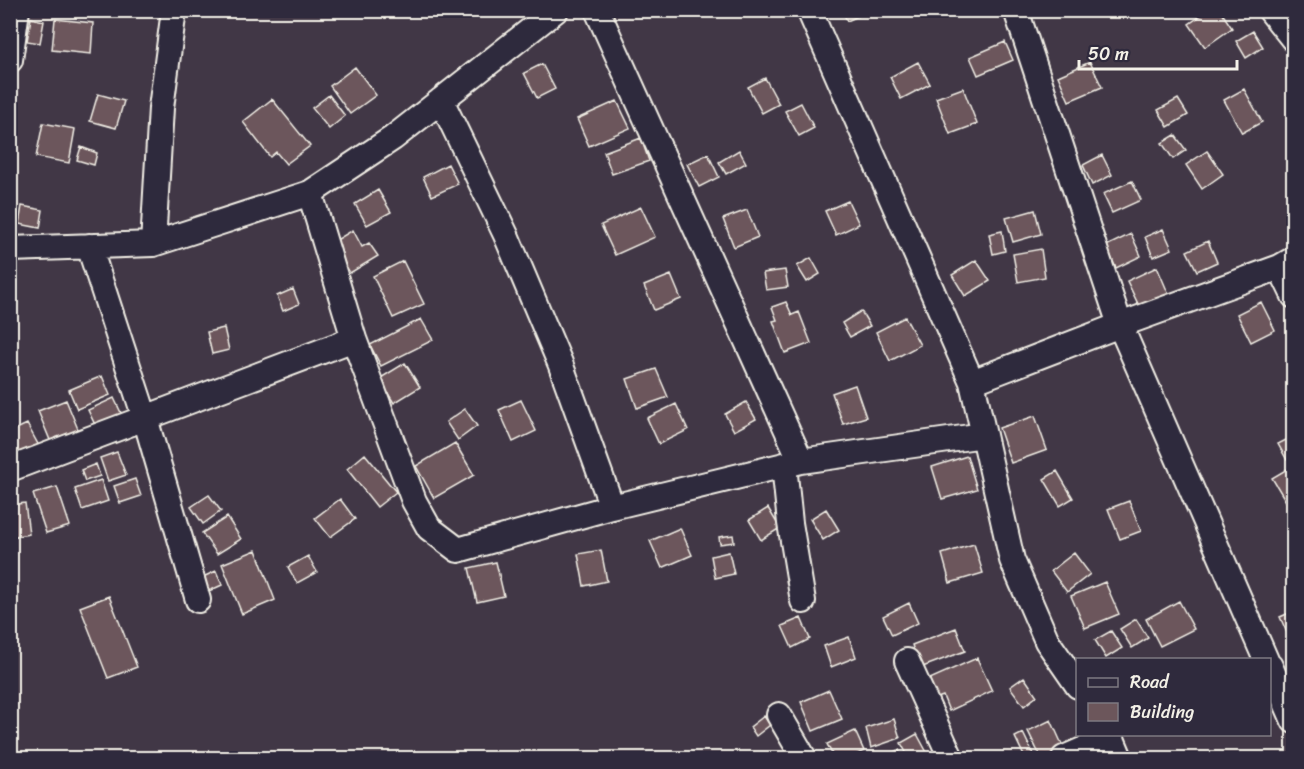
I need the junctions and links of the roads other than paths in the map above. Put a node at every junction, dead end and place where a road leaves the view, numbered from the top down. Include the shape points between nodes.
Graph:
1 (17, 10) edge
2 (174, 10) edge
3 (556, 10) edge
4 (597, 10) edge
5 (808, 10) edge
6 (1016, 10) edge
7 (1270, 10) edge
8 (1292, 35) edge
9 (10, 60) edge
10 (441, 100) junction
11 (310, 193) junction
12 (153, 244) junction
13 (89, 246) junction
14 (10, 249) edge
15 (1287, 263) edge
16 (1293, 296) edge
17 (1120, 325) junction
18 (354, 339) junction
19 (972, 382) junction
20 (145, 418) junction
21 (984, 435) junction
22 (793, 463) junction
23 (10, 469) edge
24 (612, 507) junction
25 (198, 600) dead end
26 (802, 601) dead end
27 (1265, 658) edge
28 (907, 661) dead end
29 (1271, 671) edge
30 (1076, 684) edge
31 (779, 715) dead end
32 (1293, 721) edge
33 (1114, 743) edge
34 (804, 759) edge
35 (951, 759) edge
36 (1064, 759) edge

1 - 9 street
2 - 12 street via 161,108
3 - 10 street
4 - 22 street
5 - 19 street
6 - 17 street
7 - 8 street
10 - 11 street via 393,138
10 - 24 street via 506,235 560,363
11 - 12 street
11 - 18 street
12 - 13 street
13 - 14 street
13 - 20 street
15 - 16 street
15 - 17 street
17 - 19 street
17 - 27 street
18 - 20 street
18 - 24 street via 414,501 429,528 458,550
19 - 21 street
20 - 23 street
20 - 25 street
21 - 22 street
21 - 30 street via 1012,561 1047,641
22 - 24 street
22 - 26 street via 790,523
28 - 35 street
29 - 32 street
31 - 34 street
33 - 36 street

